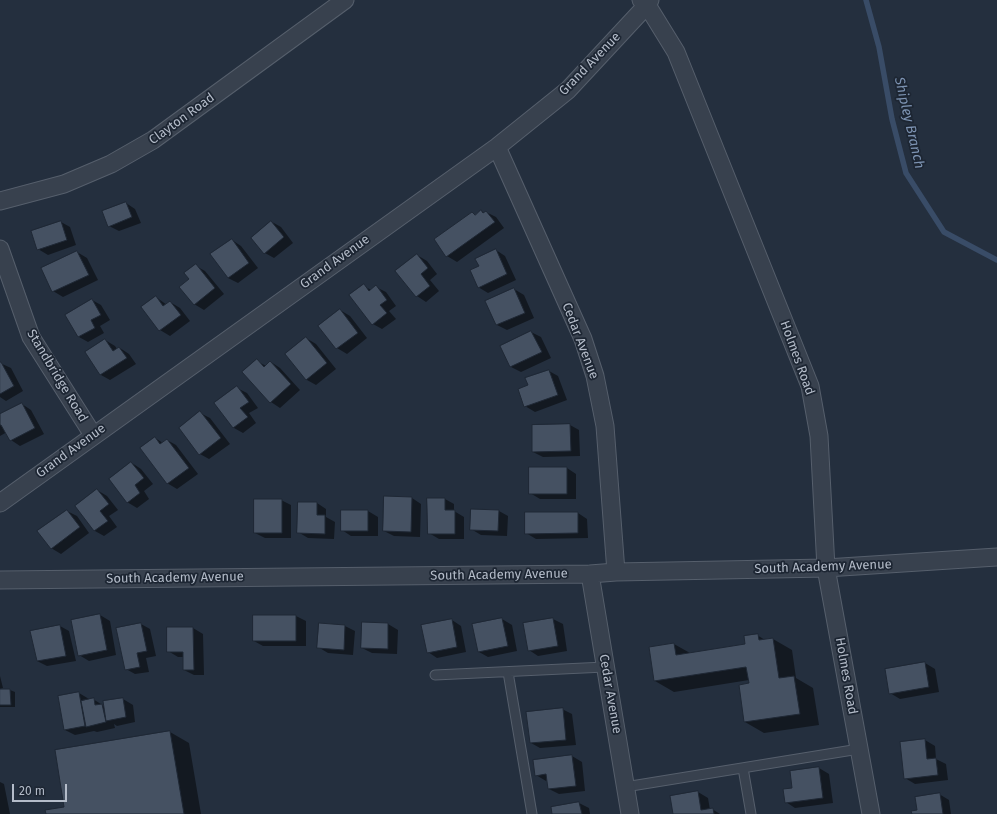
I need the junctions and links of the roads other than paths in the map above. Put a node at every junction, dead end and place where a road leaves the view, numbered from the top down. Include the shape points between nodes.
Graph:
1 (345, 0) edge
2 (646, 2) edge
3 (497, 147) junction
4 (0, 201) edge
5 (0, 249) edge
6 (93, 435) junction
7 (0, 503) edge
8 (997, 557) edge
9 (826, 568) junction
10 (616, 572) junction
11 (590, 574) junction
12 (0, 580) edge
13 (605, 667) junction
14 (508, 672) junction
15 (435, 675) dead end
16 (859, 749) junction
17 (743, 768) junction
18 (625, 788) junction
19 (532, 814) edge
20 (630, 814) edge
21 (751, 814) edge
22 (871, 814) edge

1 - 4 street, Clayton Road via 153,140 111,164 64,184
2 - 3 street, Grand Avenue via 568,90
2 - 9 street, Holmes Road via 676,52 810,386 819,436
3 - 6 street, Grand Avenue
3 - 10 street, Cedar Avenue via 583,339 595,376 605,426
5 - 6 street, Standbridge Road via 31,337
6 - 7 street, Grand Avenue
8 - 9 street, South Academy Avenue
9 - 10 street, South Academy Avenue
9 - 16 street, Holmes Road
10 - 11 street, South Academy Avenue
11 - 12 street, South Academy Avenue
11 - 13 street, Cedar Avenue
13 - 14 lane
13 - 18 street, Cedar Avenue
14 - 15 lane
14 - 19 lane
16 - 17 lane
16 - 22 street, Holmes Road
17 - 18 lane
17 - 21 lane
18 - 20 street, Cedar Avenue

